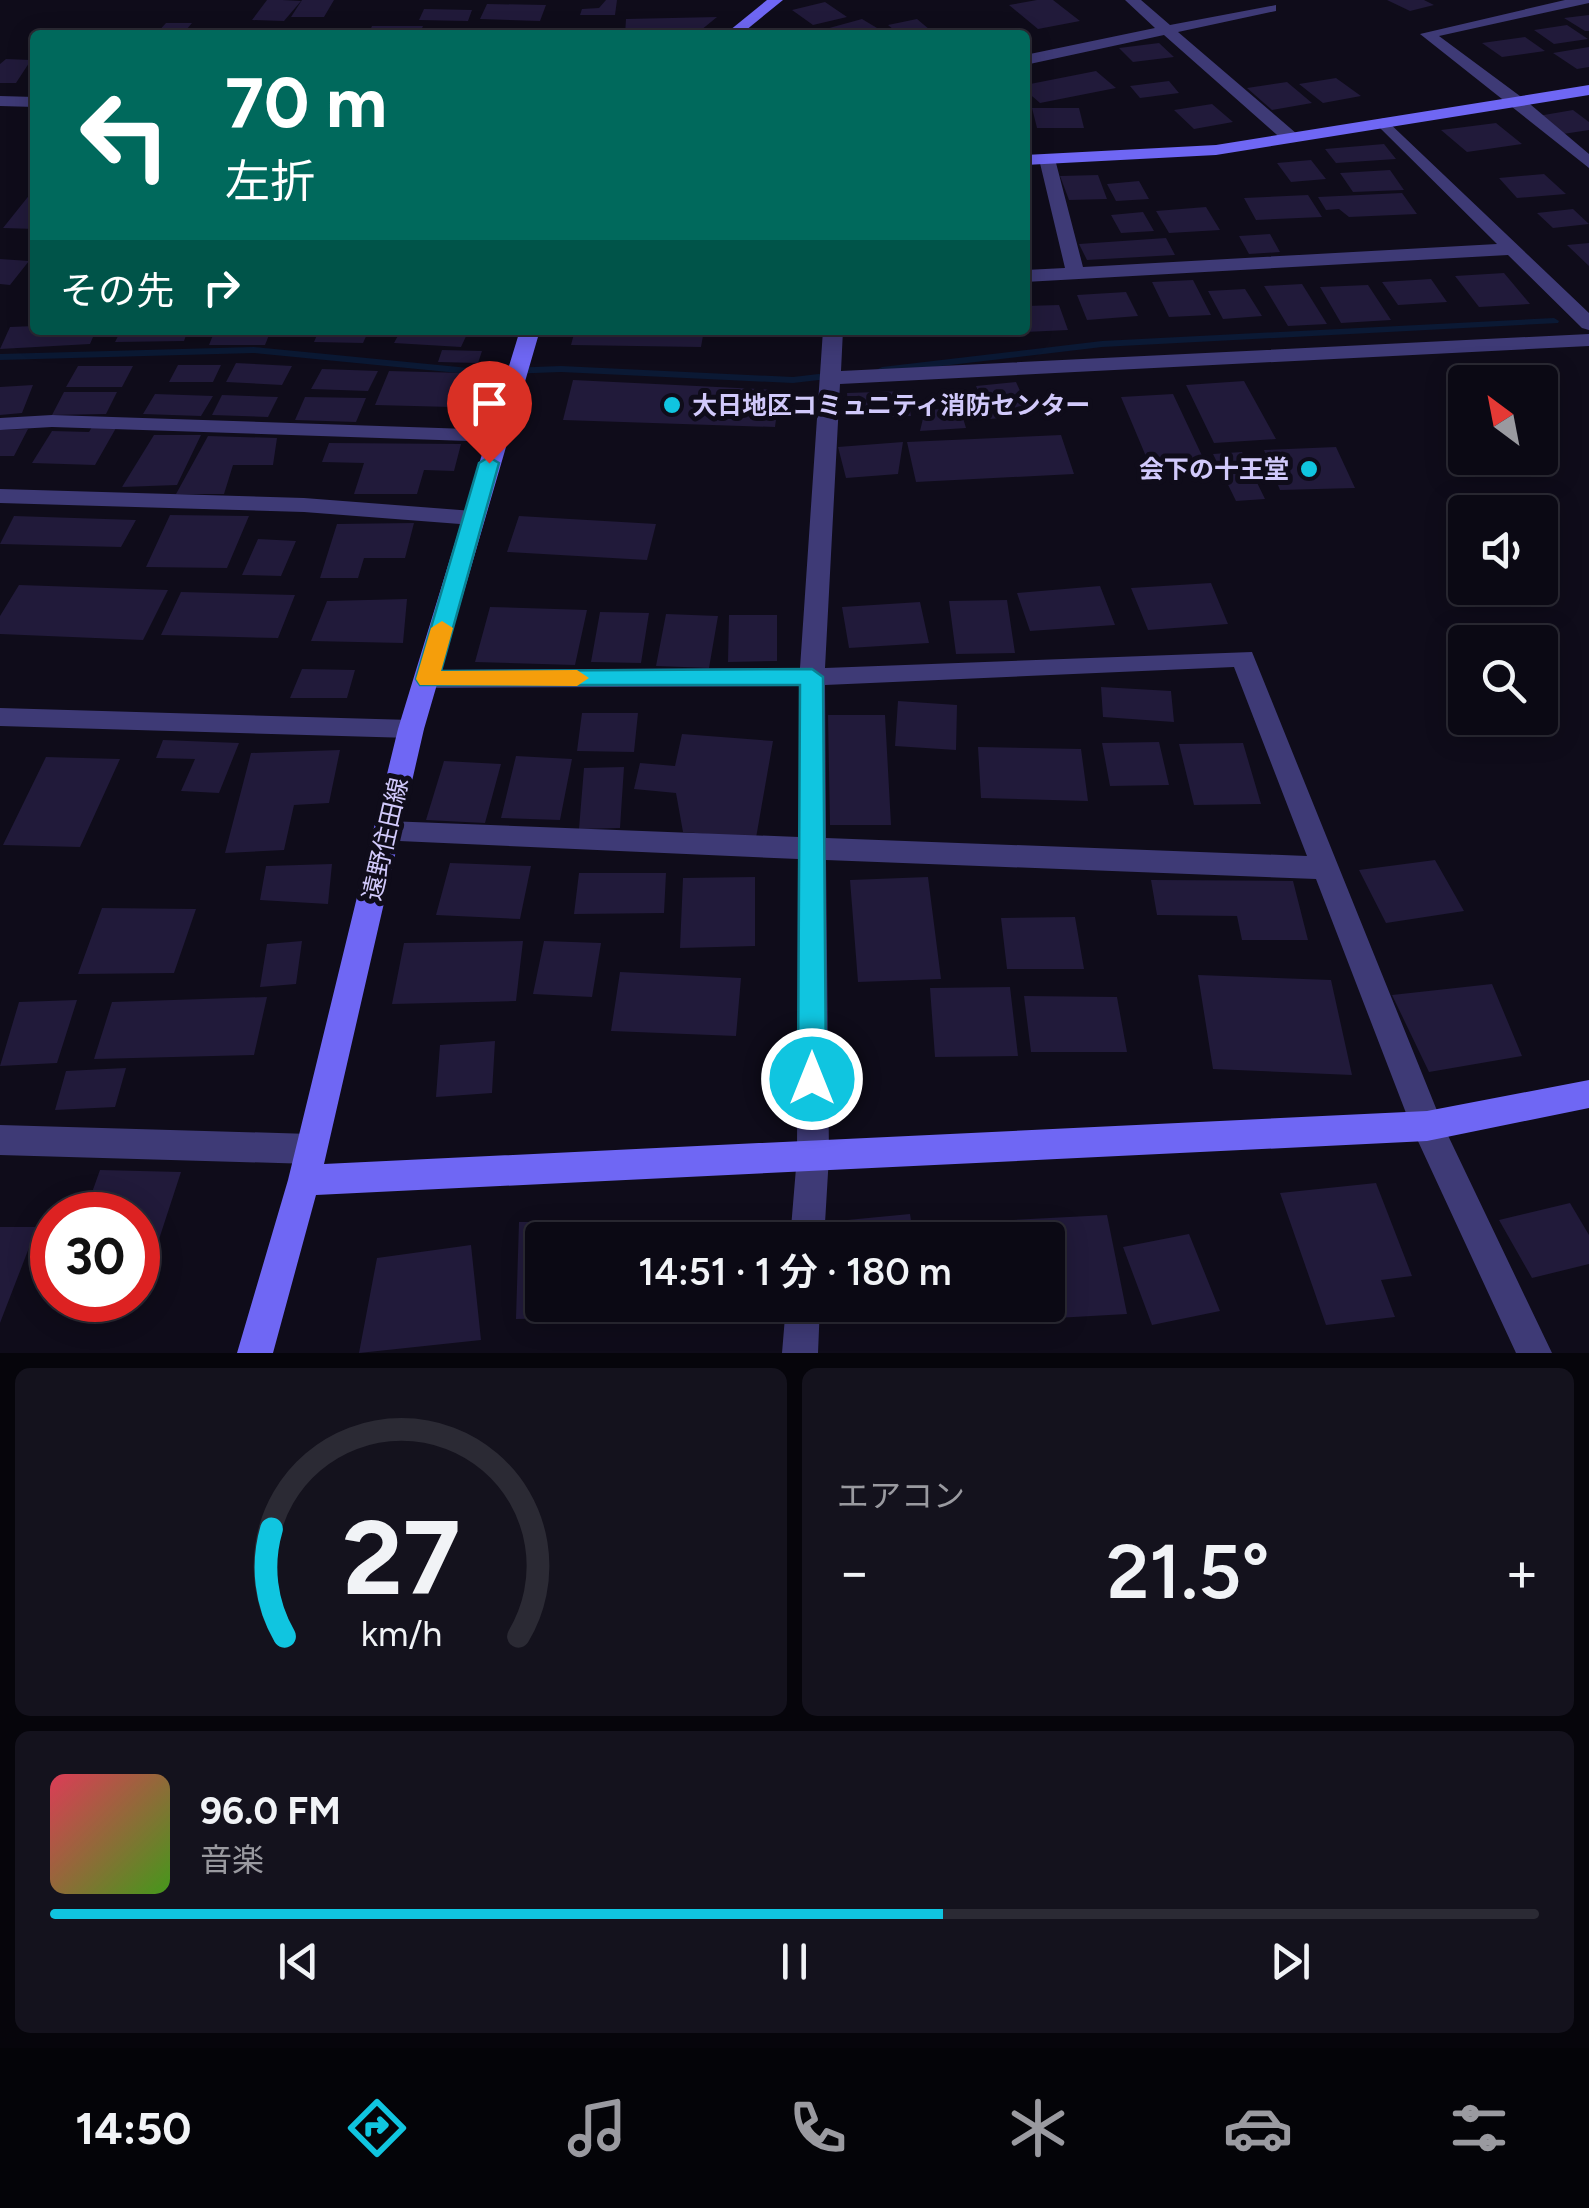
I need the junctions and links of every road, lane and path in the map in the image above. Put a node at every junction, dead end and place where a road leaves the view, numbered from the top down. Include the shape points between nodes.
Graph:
1 (776, 0) edge
2 (1132, 0) edge
3 (1585, 0) edge
4 (1271, 8) dead end
5 (737, 30) edge
6 (1166, 30) junction
7 (1030, 59) edge
8 (1589, 90) edge
9 (0, 101) edge
10 (30, 102) edge
11 (1518, 102) junction
12 (1384, 123) junction
13 (1291, 138) junction
14 (1047, 159) junction
15 (1030, 160) edge
16 (1589, 163) edge
17 (1512, 248) junction
18 (1075, 273) junction
19 (1030, 276) edge
20 (1589, 324) edge
21 (528, 335) edge
22 (833, 335) edge
23 (1589, 340) edge
24 (830, 378) junction
25 (0, 424) edge
26 (498, 436) junction
27 (0, 496) edge
28 (473, 518) junction
29 (812, 677) junction
30 (428, 679) junction
31 (0, 717) edge
32 (411, 729) junction
33 (387, 832) junction
34 (811, 849) junction
35 (1324, 868) junction
36 (1589, 1094) edge
37 (1427, 1126) junction
38 (0, 1140) edge
39 (812, 1156) junction
40 (308, 1165) junction
41 (808, 1222) edge
42 (802, 1322) edge
43 (255, 1353) edge
44 (800, 1353) edge
45 (1534, 1353) edge

1 - 5 street
2 - 6 street
3 - 11 street via 1427,34
4 - 6 street
6 - 7 street
6 - 13 street
8 - 11 street
9 - 10 street
11 - 12 street
11 - 16 street
12 - 13 street
12 - 17 street
13 - 14 street via 1216,150
14 - 15 street
14 - 18 street
17 - 18 street
17 - 20 street
18 - 19 street
21 - 26 street, 遠野住田線
22 - 24 street
23 - 24 street
24 - 29 street
25 - 26 street
26 - 28 street, 遠野住田線
27 - 28 street via 304,505
28 - 30 street, 遠野住田線
29 - 30 street
29 - 34 street
29 - 35 street via 1242,658
30 - 32 street, 遠野住田線
31 - 32 street
32 - 33 street, 遠野住田線
33 - 34 street
33 - 40 street, 遠野住田線
34 - 35 street
34 - 39 street
35 - 37 street
36 - 37 street
37 - 39 street
37 - 45 street
38 - 40 street
39 - 40 street
39 - 41 street
40 - 43 street, 遠野住田線
42 - 44 street

